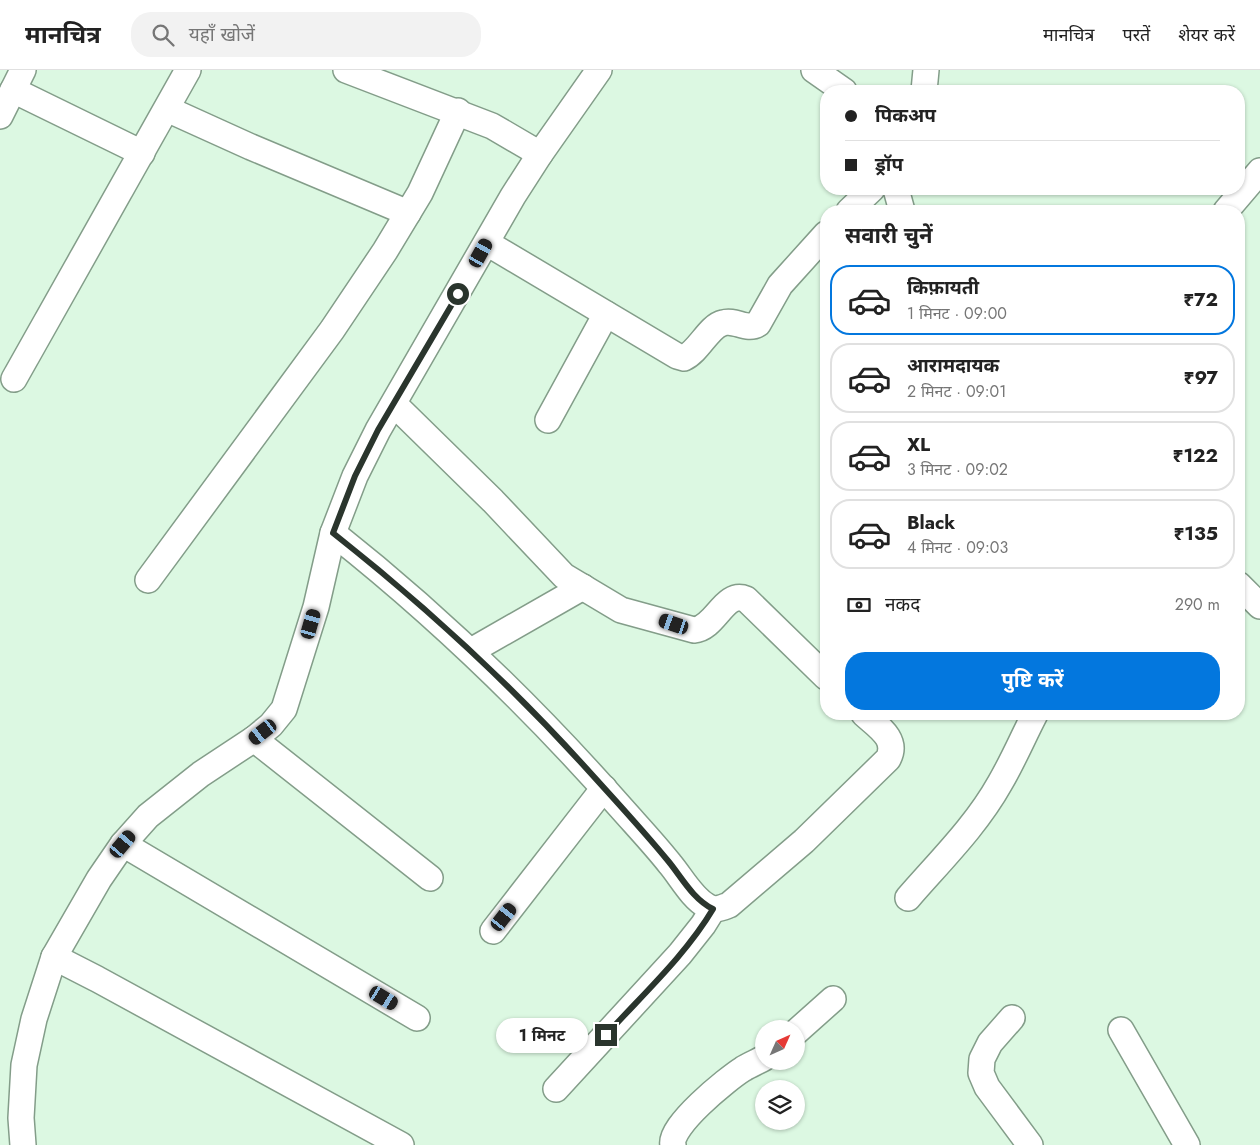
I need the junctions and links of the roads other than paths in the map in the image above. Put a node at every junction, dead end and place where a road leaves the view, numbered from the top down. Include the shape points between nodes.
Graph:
1 (188, 70) edge
2 (346, 70) edge
3 (599, 70) edge
4 (814, 70) edge
5 (926, 70) edge
6 (18, 80) edge
7 (835, 85) edge
8 (925, 85) edge
9 (166, 109) junction
10 (458, 111) junction
11 (0, 116) edge
12 (142, 153) junction
13 (540, 154) junction
14 (1260, 171) edge
15 (1245, 189) edge
16 (866, 195) edge
17 (1240, 195) edge
18 (855, 205) edge
19 (1231, 205) edge
20 (408, 213) junction
21 (820, 241) edge
22 (487, 243) junction
23 (606, 314) junction
24 (14, 379) dead end
25 (394, 404) junction
26 (548, 420) dead end
27 (333, 533) junction
28 (148, 580) dead end
29 (583, 587) junction
30 (1245, 591) edge
31 (1260, 606) edge
32 (471, 651) junction
33 (820, 671) edge
34 (870, 720) edge
35 (1031, 720) edge
36 (254, 739) junction
37 (604, 788) junction
38 (123, 844) junction
39 (430, 878) dead end
40 (908, 898) dead end
41 (713, 909) junction
42 (493, 931) dead end
43 (54, 957) junction
44 (832, 998) dead end
45 (416, 1018) dead end
46 (1012, 1018) dead end
47 (805, 1024) edge
48 (1121, 1030) dead end
49 (755, 1063) edge
50 (556, 1089) dead end
51 (23, 1145) edge
52 (401, 1145) edge
53 (673, 1145) edge
54 (1030, 1145) edge
55 (1187, 1145) edge

1 - 9 street
2 - 10 street
3 - 13 street
4 - 7 street
5 - 8 street
6 - 11 street
6 - 12 street
9 - 12 street
9 - 20 street
10 - 13 street via 492,126
10 - 20 street
12 - 24 street
13 - 22 street
14 - 15 street
16 - 18 street
17 - 19 street
20 - 28 street via 332,330
21 - 23 street via 780,285 758,324 750,327 721,323 684,358
22 - 23 street
22 - 25 street
23 - 26 street
25 - 27 street via 355,476
25 - 29 street via 564,576
27 - 32 street
27 - 36 street via 316,606 284,709
29 - 32 street
29 - 33 street via 621,610 694,630 707,626 728,602 740,596
30 - 31 street
32 - 37 street
34 - 41 street via 891,741 892,752 888,759 804,841 728,905
35 - 40 street via 1001,783 985,807
36 - 38 street via 201,774 148,816
36 - 39 street
37 - 41 street via 700,901
37 - 42 street
38 - 43 street
38 - 45 street
41 - 50 street via 680,954
43 - 51 street via 34,1019 24,1065
43 - 52 street
44 - 47 street
46 - 54 street via 990,1043 982,1059 981,1073 987,1087
48 - 55 street
49 - 53 street via 690,1114 676,1131

